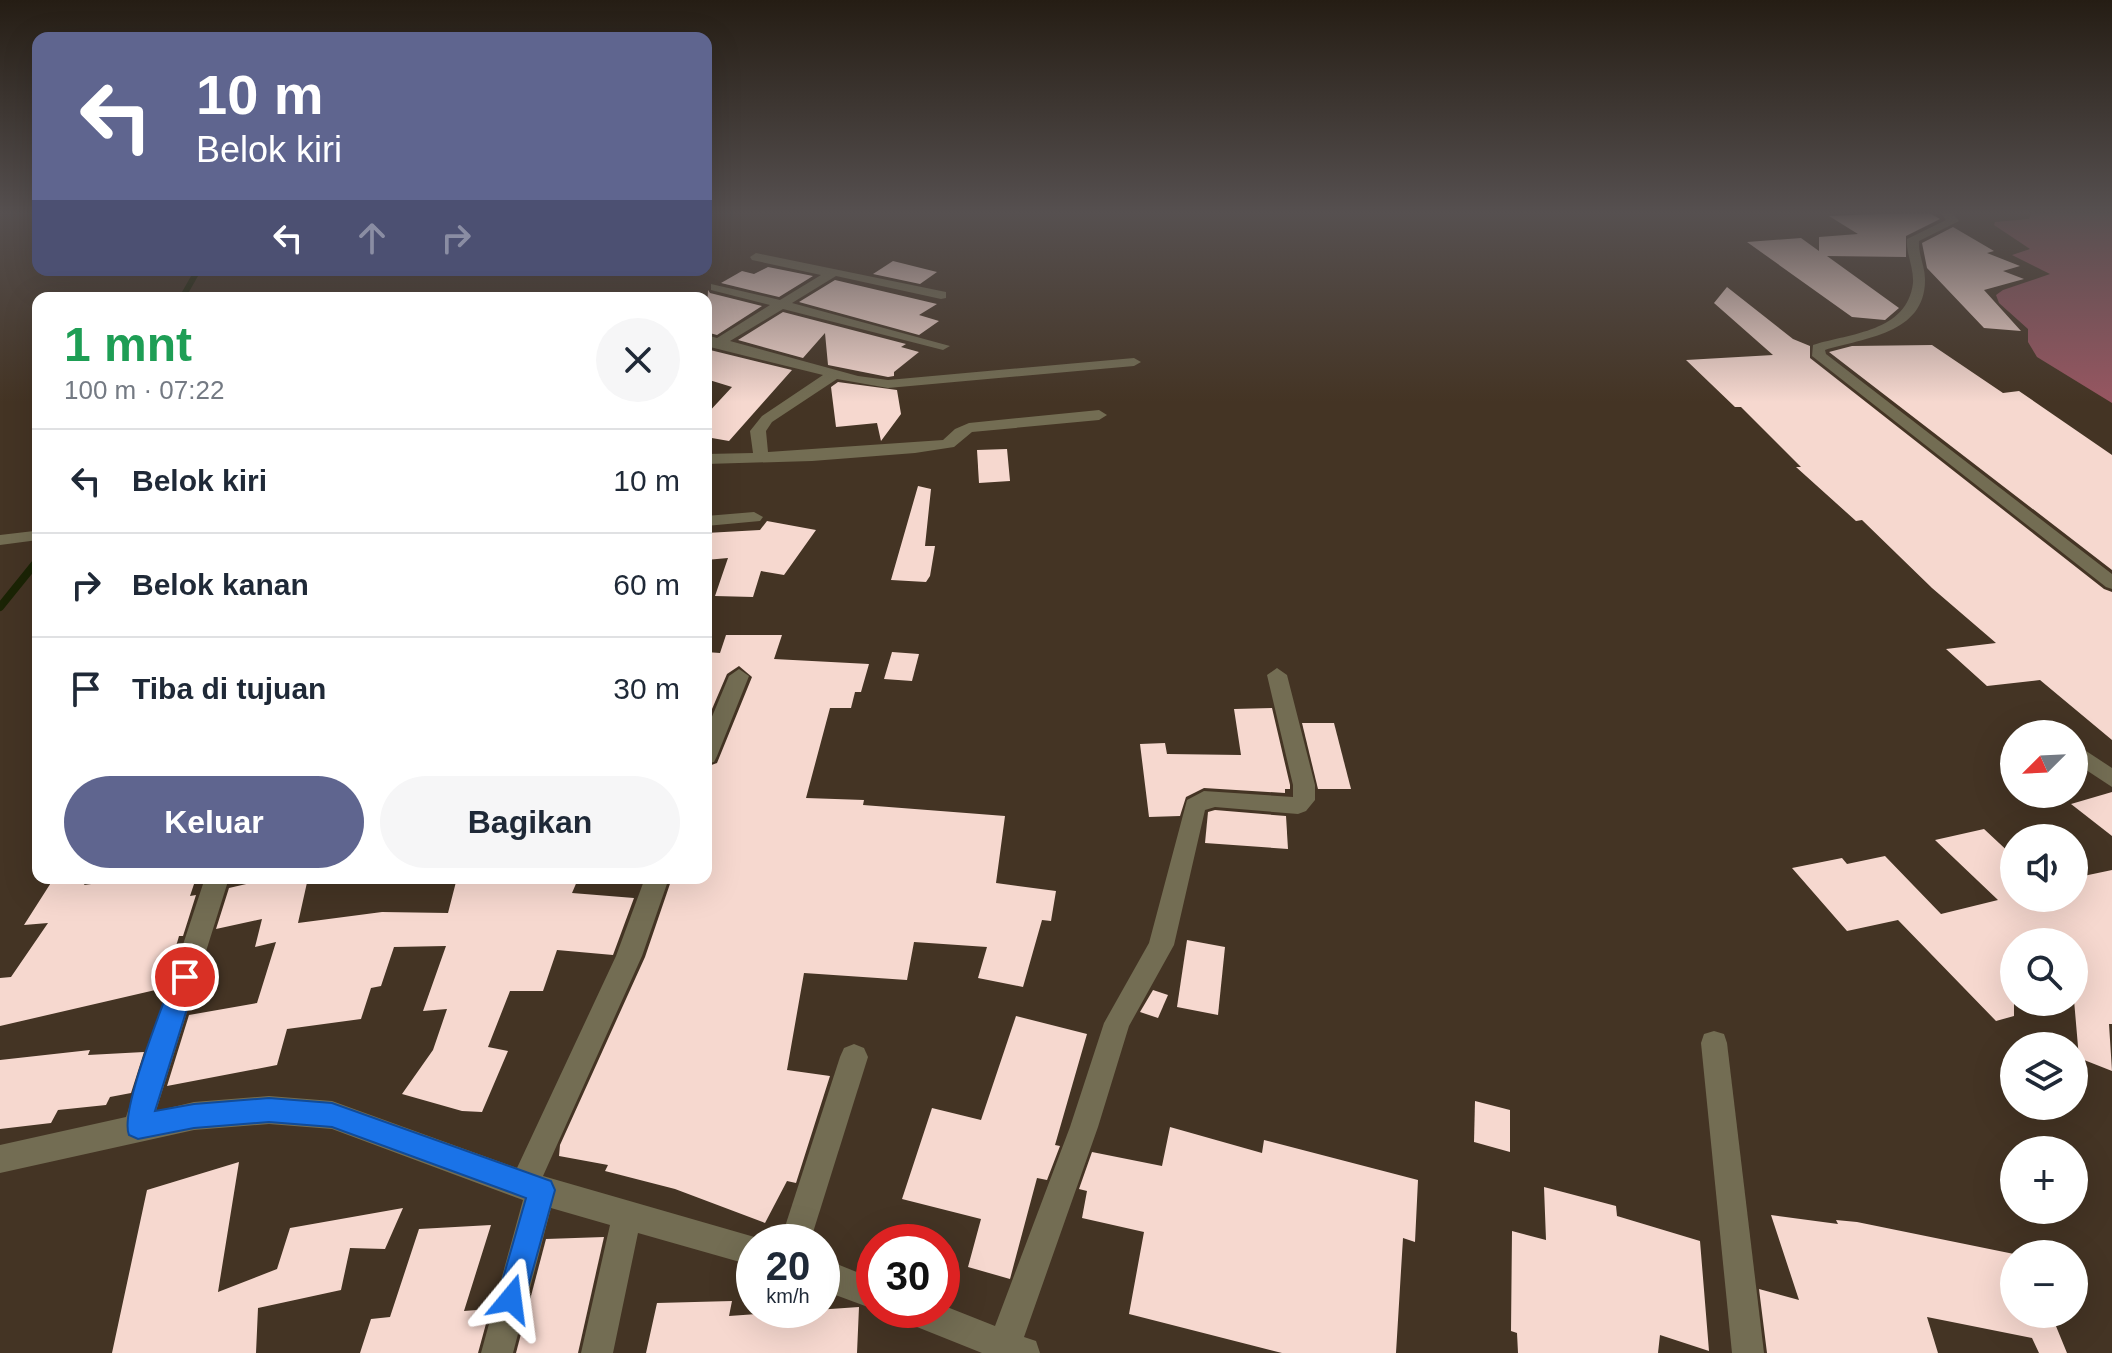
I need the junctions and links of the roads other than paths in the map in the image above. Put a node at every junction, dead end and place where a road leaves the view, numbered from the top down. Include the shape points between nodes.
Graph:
1 (826, 275) edge
2 (857, 275) edge
3 (1917, 275) edge
4 (715, 287) dead end
5 (941, 295) dead end
6 (779, 305) junction
7 (712, 343) edge
8 (712, 344) edge
9 (943, 346) dead end
10 (1134, 362) dead end
11 (835, 374) junction
12 (1099, 415) dead end
13 (761, 458) junction
14 (712, 459) edge
15 (754, 517) dead end
16 (712, 520) edge
17 (32, 536) edge
18 (0, 540) edge
19 (2112, 583) edge
20 (1277, 675) dead end
21 (739, 676) dead end
22 (712, 741) edge
23 (2088, 761) edge
24 (2112, 779) edge
25 (215, 884) edge
26 (655, 884) edge
27 (1714, 1043) dead end
28 (854, 1057) dead end
29 (138, 1126) junction
30 (0, 1159) edge
31 (532, 1188) junction
32 (627, 1215) junction
33 (801, 1224) edge
34 (736, 1246) edge
35 (960, 1328) edge
36 (1014, 1349) edge
37 (497, 1353) edge
38 (597, 1353) edge
39 (1748, 1353) edge

1 - 6 street
2 - 5 street
3 - 19 street via 1913,303 1880,334 1818,348 1819,356
4 - 6 street
6 - 7 street
6 - 9 street
8 - 11 street
10 - 11 street via 906,384
11 - 13 street via 767,419 758,431
12 - 13 street via 969,428 938,446
13 - 14 street
15 - 16 street
17 - 18 street
20 - 36 street via 1304,800 1286,806 1208,799 1195,806 1161,945 1117,1023
21 - 22 street
23 - 24 street
25 - 29 street
26 - 31 street
27 - 39 street
28 - 33 street
29 - 30 street
29 - 31 street via 269,1110 332,1115
31 - 32 street
31 - 37 street
32 - 34 street
32 - 38 street
35 - 36 street

